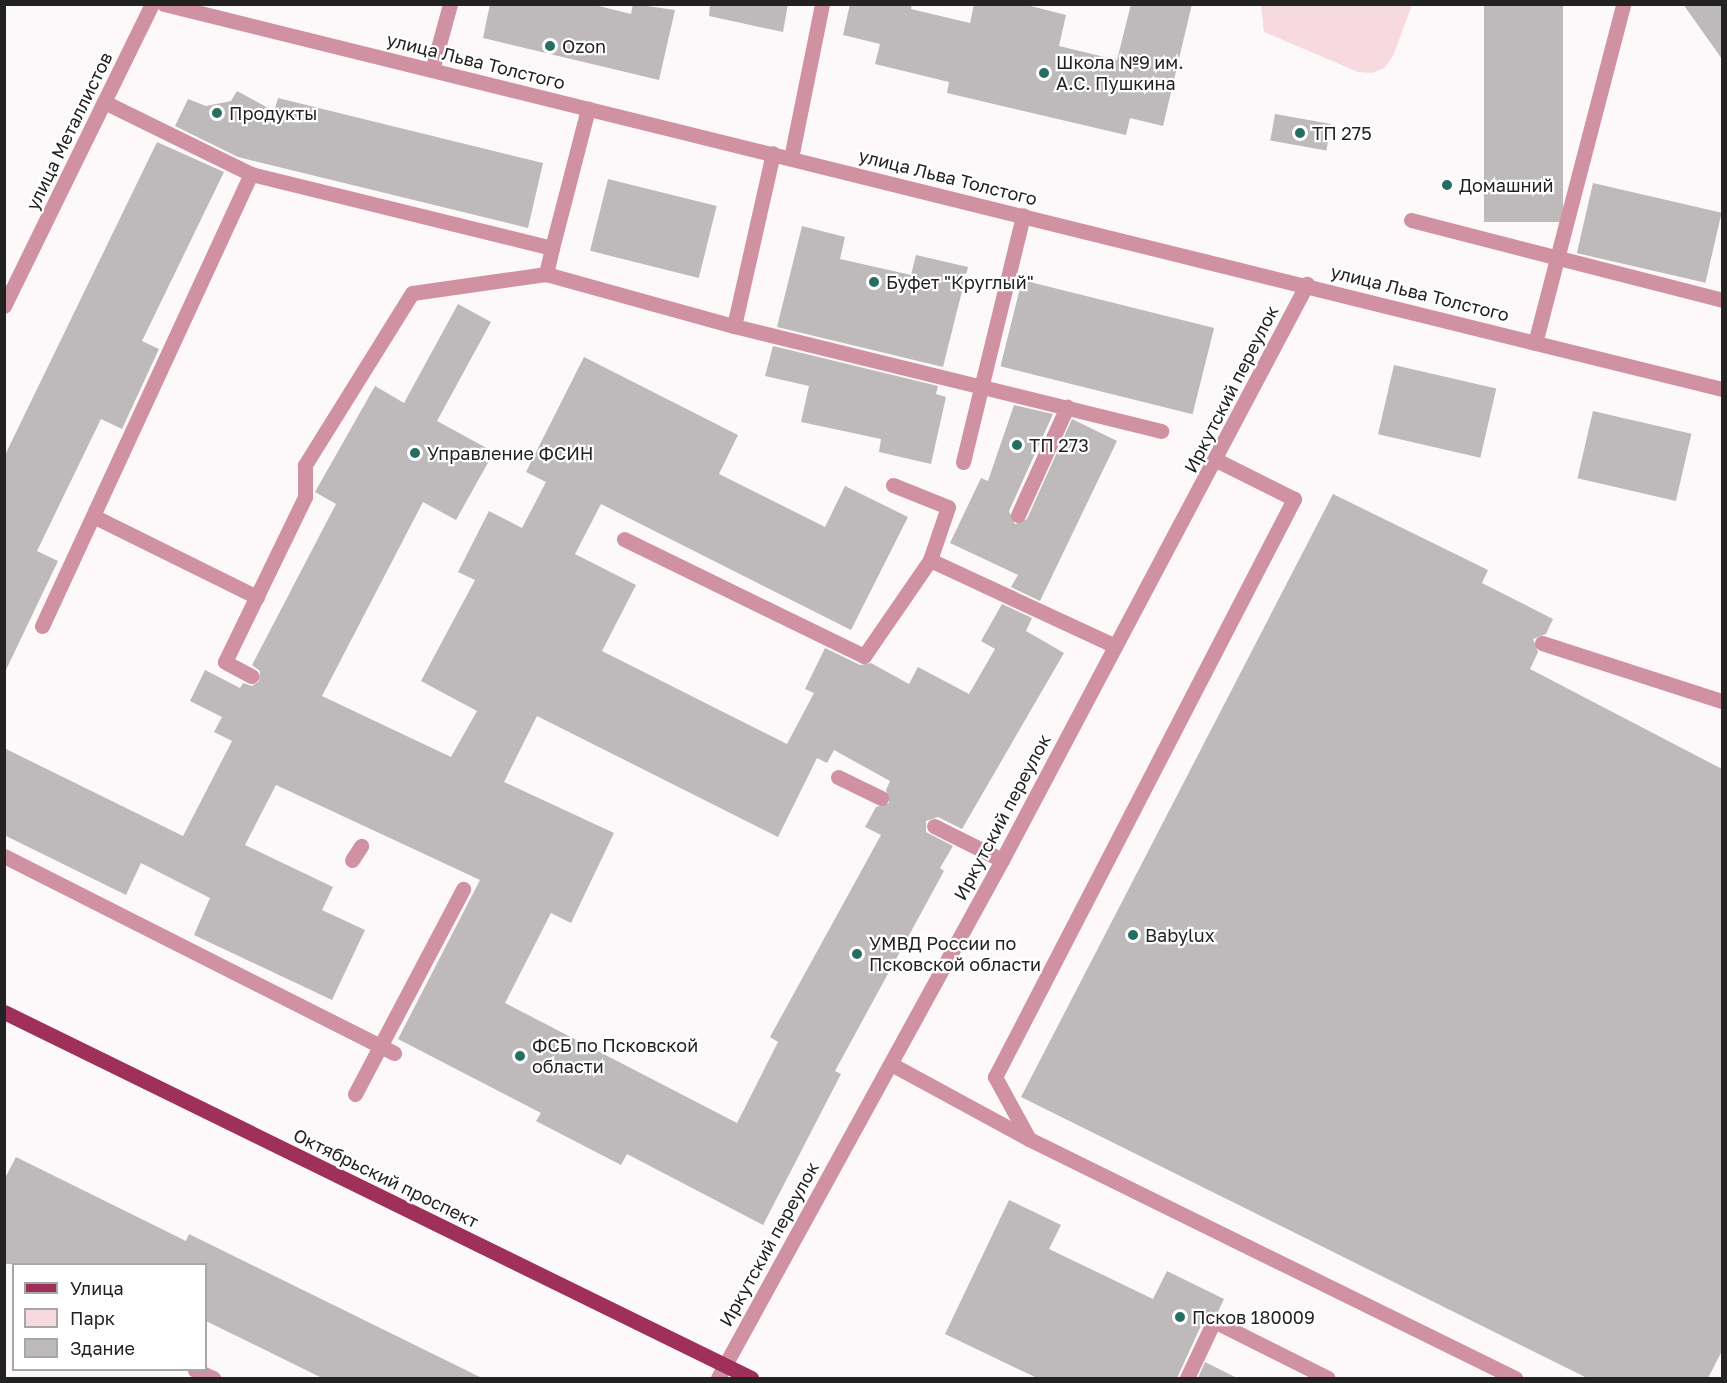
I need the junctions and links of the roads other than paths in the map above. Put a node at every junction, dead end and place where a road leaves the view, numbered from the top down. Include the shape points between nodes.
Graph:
1 (152, 4) edge
2 (165, 4) edge
3 (450, 4) edge
4 (822, 4) edge
5 (1623, 4) edge
6 (432, 70) junction
7 (104, 102) junction
8 (588, 109) junction
9 (773, 153) junction
10 (791, 158) junction
11 (251, 174) junction
12 (1023, 215) junction
13 (1412, 220) dead end
14 (552, 248) junction
15 (1556, 260) junction
16 (546, 274) junction
17 (1307, 284) junction
18 (1722, 300) edge
19 (4, 306) edge
20 (734, 326) junction
21 (1535, 343) junction
22 (979, 386) junction
23 (1722, 389) edge
24 (1067, 407) junction
25 (1161, 431) dead end
26 (1216, 460) junction
27 (963, 462) dead end
28 (893, 485) dead end
29 (1018, 515) dead end
30 (93, 516) junction
31 (624, 539) dead end
32 (930, 560) junction
33 (257, 597) junction
34 (42, 626) dead end
35 (1542, 643) dead end
36 (1115, 646) junction
37 (251, 676) dead end
38 (1722, 701) edge
39 (838, 777) dead end
40 (881, 798) dead end
41 (934, 825) dead end
42 (361, 846) dead end
43 (4, 856) edge
44 (352, 860) dead end
45 (1002, 860) junction
46 (463, 889) dead end
47 (4, 1012) edge
48 (379, 1047) junction
49 (394, 1053) dead end
50 (891, 1064) junction
51 (355, 1094) dead end
52 (1029, 1138) junction
53 (197, 1371) edge
54 (722, 1372) edge
55 (213, 1378) edge
56 (752, 1378) edge
57 (1187, 1378) edge
58 (1328, 1378) edge
59 (1515, 1378) edge

1 - 7 street, улица Металлистов
2 - 6 street, улица Льва Толстого
3 - 6 street
4 - 10 street
5 - 15 street
6 - 8 street, улица Льва Толстого
7 - 11 street
7 - 19 street, улица Металлистов
8 - 9 street, улица Льва Толстого
8 - 14 street
9 - 10 street, улица Льва Толстого
9 - 20 street
10 - 12 street, улица Льва Толстого
11 - 14 street
11 - 30 street
12 - 17 street, улица Льва Толстого
12 - 22 street
13 - 15 street
14 - 16 street
15 - 18 street
15 - 21 street
16 - 20 street
16 - 33 street via 412,293 305,465 305,497
17 - 21 street, улица Льва Толстого
17 - 26 street, Иркутский переулок
20 - 22 street
21 - 23 street, улица Льва Толстого
22 - 24 street
22 - 27 street
24 - 25 street
24 - 29 street
26 - 36 street, Иркутский переулок
26 - 52 street via 1294,499 995,1077
28 - 32 street via 948,507
30 - 33 street
30 - 34 street
31 - 32 street via 864,656
32 - 36 street
33 - 37 street via 225,662
35 - 38 street
36 - 45 street, Иркутский переулок
39 - 40 street
41 - 45 street
42 - 44 street
43 - 48 street
45 - 50 street, Иркутский переулок
46 - 48 street
47 - 54 main road, Октябрьский проспект
48 - 49 street
48 - 51 street
50 - 52 street
50 - 54 street, Иркутский переулок
52 - 59 street
53 - 55 street
54 - 56 main road, Октябрьский проспект
57 - 58 street via 1214,1321

